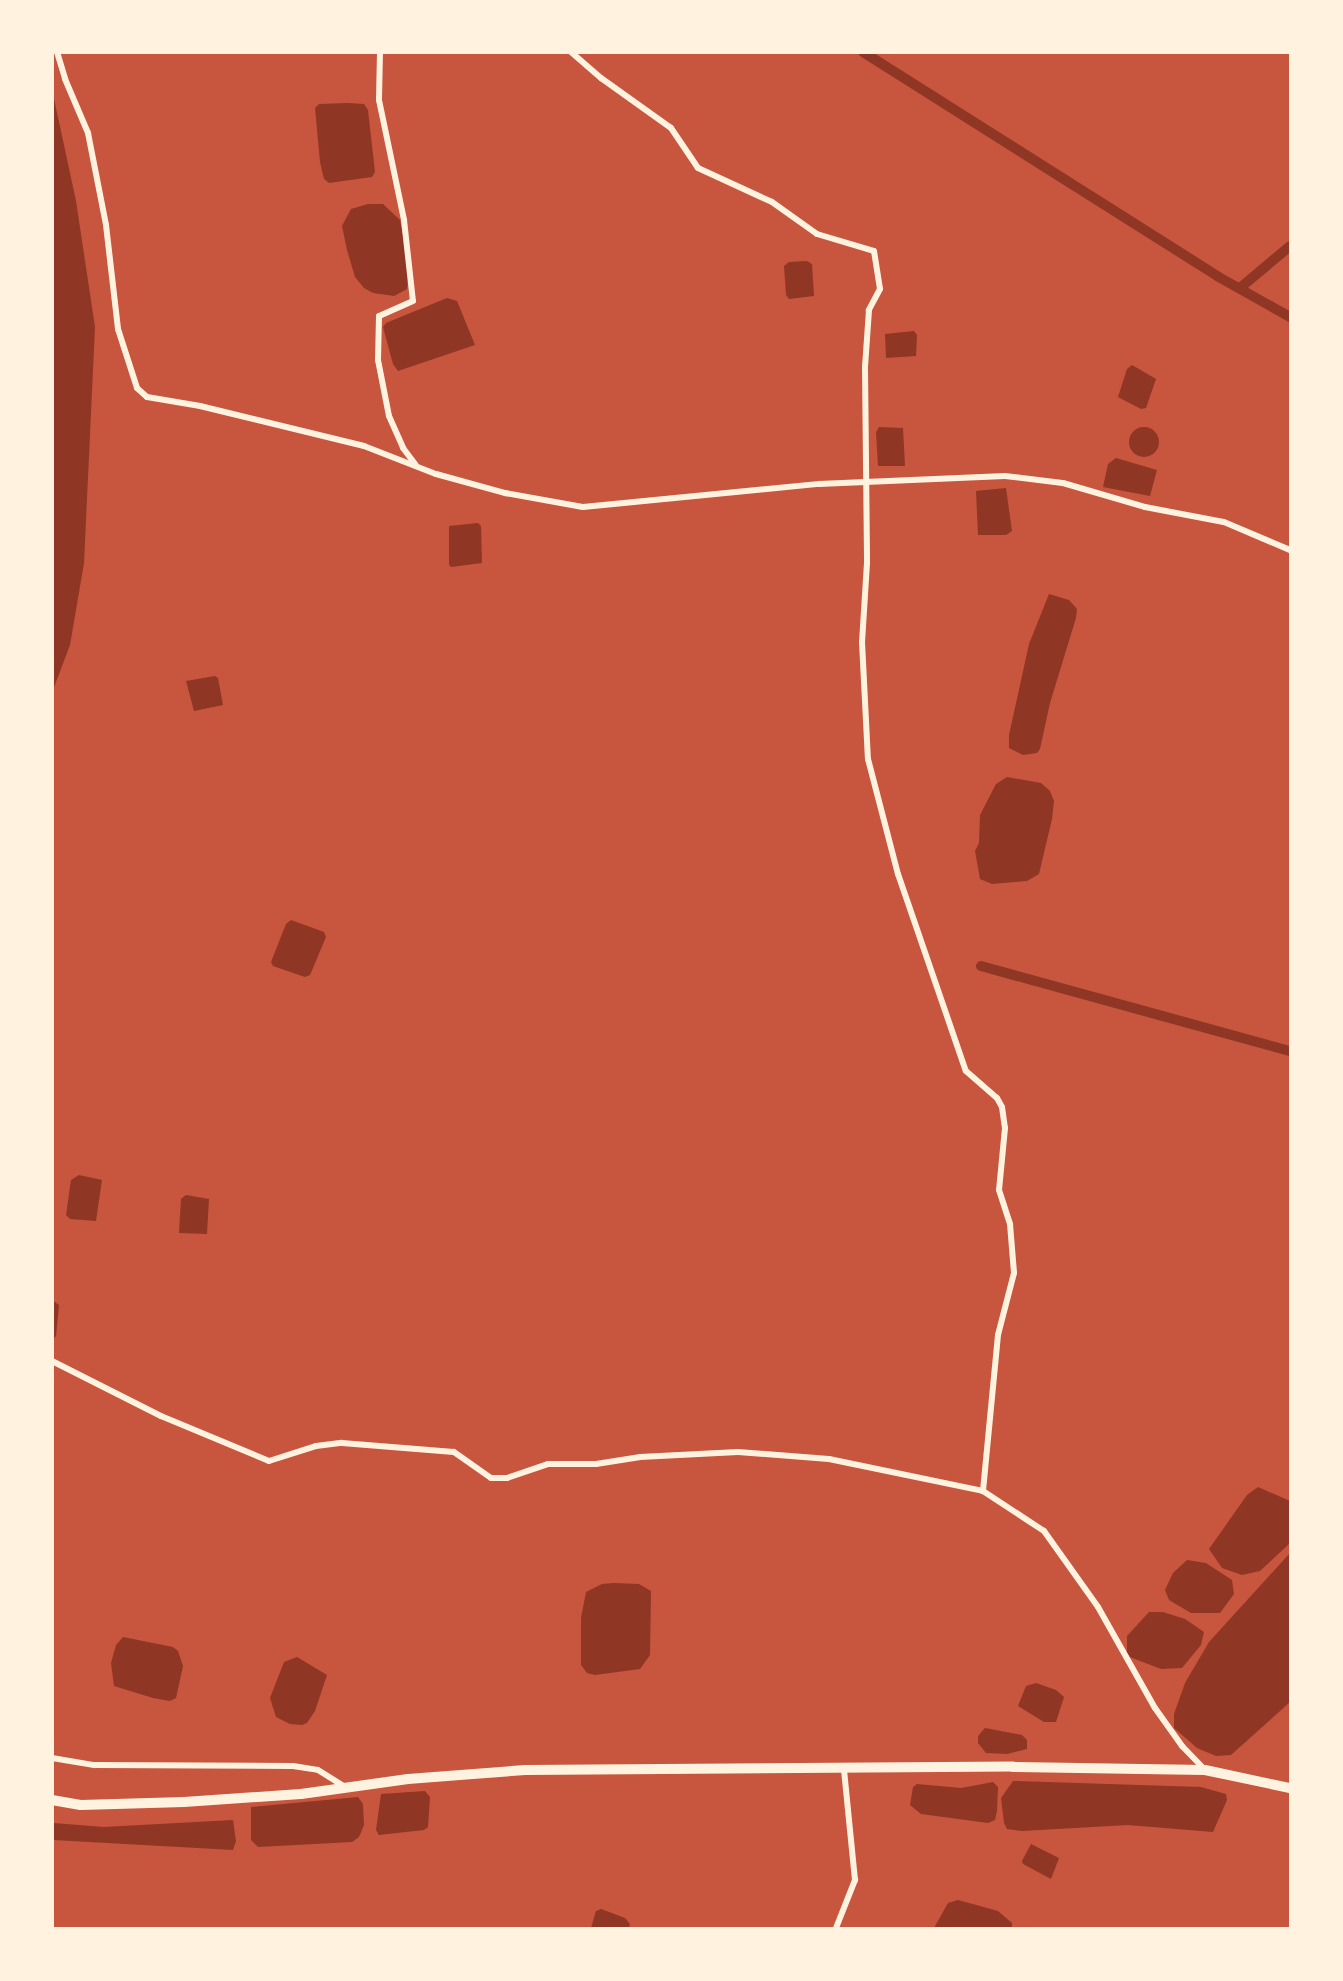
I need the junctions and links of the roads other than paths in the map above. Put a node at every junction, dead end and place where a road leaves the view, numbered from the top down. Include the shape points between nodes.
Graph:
1 (57, 52) edge
2 (380, 52) edge
3 (571, 52) edge
4 (418, 467) junction
5 (867, 483) junction
6 (1290, 550) edge
7 (52, 1361) edge
8 (983, 1491) junction
9 (52, 1758) edge
10 (844, 1769) junction
11 (1205, 1770) junction
12 (347, 1787) junction
13 (1290, 1788) edge
14 (52, 1800) edge
15 (836, 1928) edge

1 - 4 street via 88,133 106,225 118,330 142,394 364,446
2 - 4 street via 379,100 404,220 413,301 379,316 378,360 389,416 403,448
3 - 5 street via 671,128 698,168 761,196 817,234 874,251 880,289 869,310 867,331
4 - 5 street via 505,493 583,507
5 - 6 street via 1005,476 1063,484 1145,508 1224,522
5 - 8 street via 862,642 873,786 898,874 966,1071 997,1098 1005,1128 999,1190 1010,1224 1014,1273 998,1335
7 - 8 street via 161,1416 269,1461 342,1443 454,1451 491,1478 507,1478 548,1464 738,1452 830,1460
8 - 11 street via 1044,1531 1098,1607 1155,1708
9 - 12 street via 94,1765 293,1766 318,1770
10 - 11 highway
10 - 12 highway via 525,1770
10 - 15 street via 855,1880
11 - 13 highway
12 - 14 highway via 184,1802 81,1805

